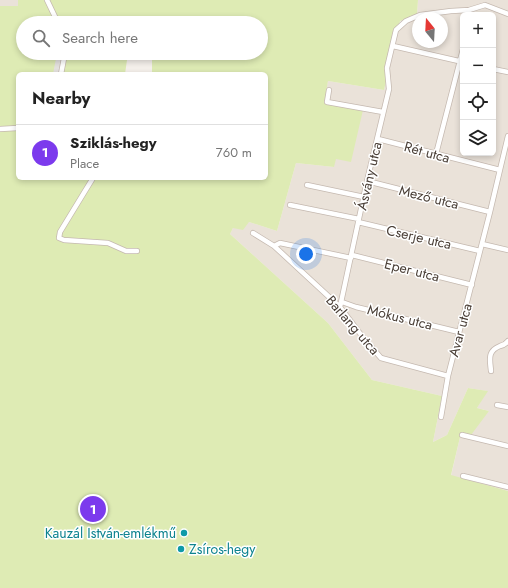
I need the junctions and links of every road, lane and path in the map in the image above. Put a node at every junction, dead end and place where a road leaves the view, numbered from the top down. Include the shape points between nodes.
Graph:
1 (47, 0) edge
2 (485, 2) edge
3 (508, 14) edge
4 (55, 16) edge
5 (393, 46) junction
6 (64, 60) edge
7 (460, 61) edge
8 (460, 65) edge
9 (496, 70) edge
10 (61, 72) edge
11 (508, 72) edge
12 (329, 90) dead end
13 (383, 112) junction
14 (16, 128) edge
15 (0, 129) edge
16 (508, 136) edge
17 (378, 139) junction
18 (436, 154) junction
19 (500, 170) junction
20 (92, 180) edge
21 (368, 181) junction
22 (307, 184) dead end
23 (364, 197) junction
24 (290, 205) dead end
25 (490, 212) junction
26 (359, 220) junction
27 (253, 233) dead end
28 (482, 244) junction
29 (274, 246) junction
30 (508, 250) edge
31 (137, 251) dead end
32 (480, 251) junction
33 (352, 257) junction
34 (472, 285) junction
35 (341, 304) junction
36 (459, 332) junction
37 (508, 341) edge
38 (491, 371) dead end
39 (448, 376) junction
40 (496, 405) dead end
41 (508, 407) edge
42 (441, 417) dead end
43 (462, 435) dead end
44 (508, 446) edge
45 (463, 476) dead end
46 (508, 488) edge

1 - 4 street
2 - 3 street
2 - 5 street, Ásvány utca via 470,10 420,15 406,21 396,30
5 - 7 street
5 - 13 street, Ásvány utca via 387,68 389,89
6 - 10 street
8 - 18 street
9 - 11 street
12 - 13 street via 327,102
13 - 17 street, Ásvány utca
14 - 15 street
16 - 19 street, Avar utca
17 - 18 street, Rét utca
17 - 21 street, Ásvány utca
18 - 19 street, Rét utca
19 - 25 street, Avar utca
20 - 31 street via 60,232 59,238 108,243 126,251
21 - 23 street, Ásvány utca
21 - 25 street, Mező utca
22 - 23 street
23 - 26 street, Ásvány utca
24 - 26 street, Cserje utca
25 - 28 street, Avar utca
26 - 32 street, Cserje utca
26 - 33 street, Ásvány utca
27 - 29 street, Barlang utca
28 - 30 street
28 - 32 street, Avar utca
29 - 33 street, Eper utca via 280,242
29 - 35 street, Barlang utca
32 - 34 street, Avar utca
33 - 34 street, Eper utca
33 - 35 street, Ásvány utca
34 - 36 street, Avar utca
35 - 36 street, Mókus utca
35 - 39 street, Barlang utca via 362,336 382,358
36 - 39 street, Avar utca
37 - 38 street via 496,348 489,357
39 - 42 street, Avar utca
40 - 41 street
43 - 44 street
45 - 46 street

